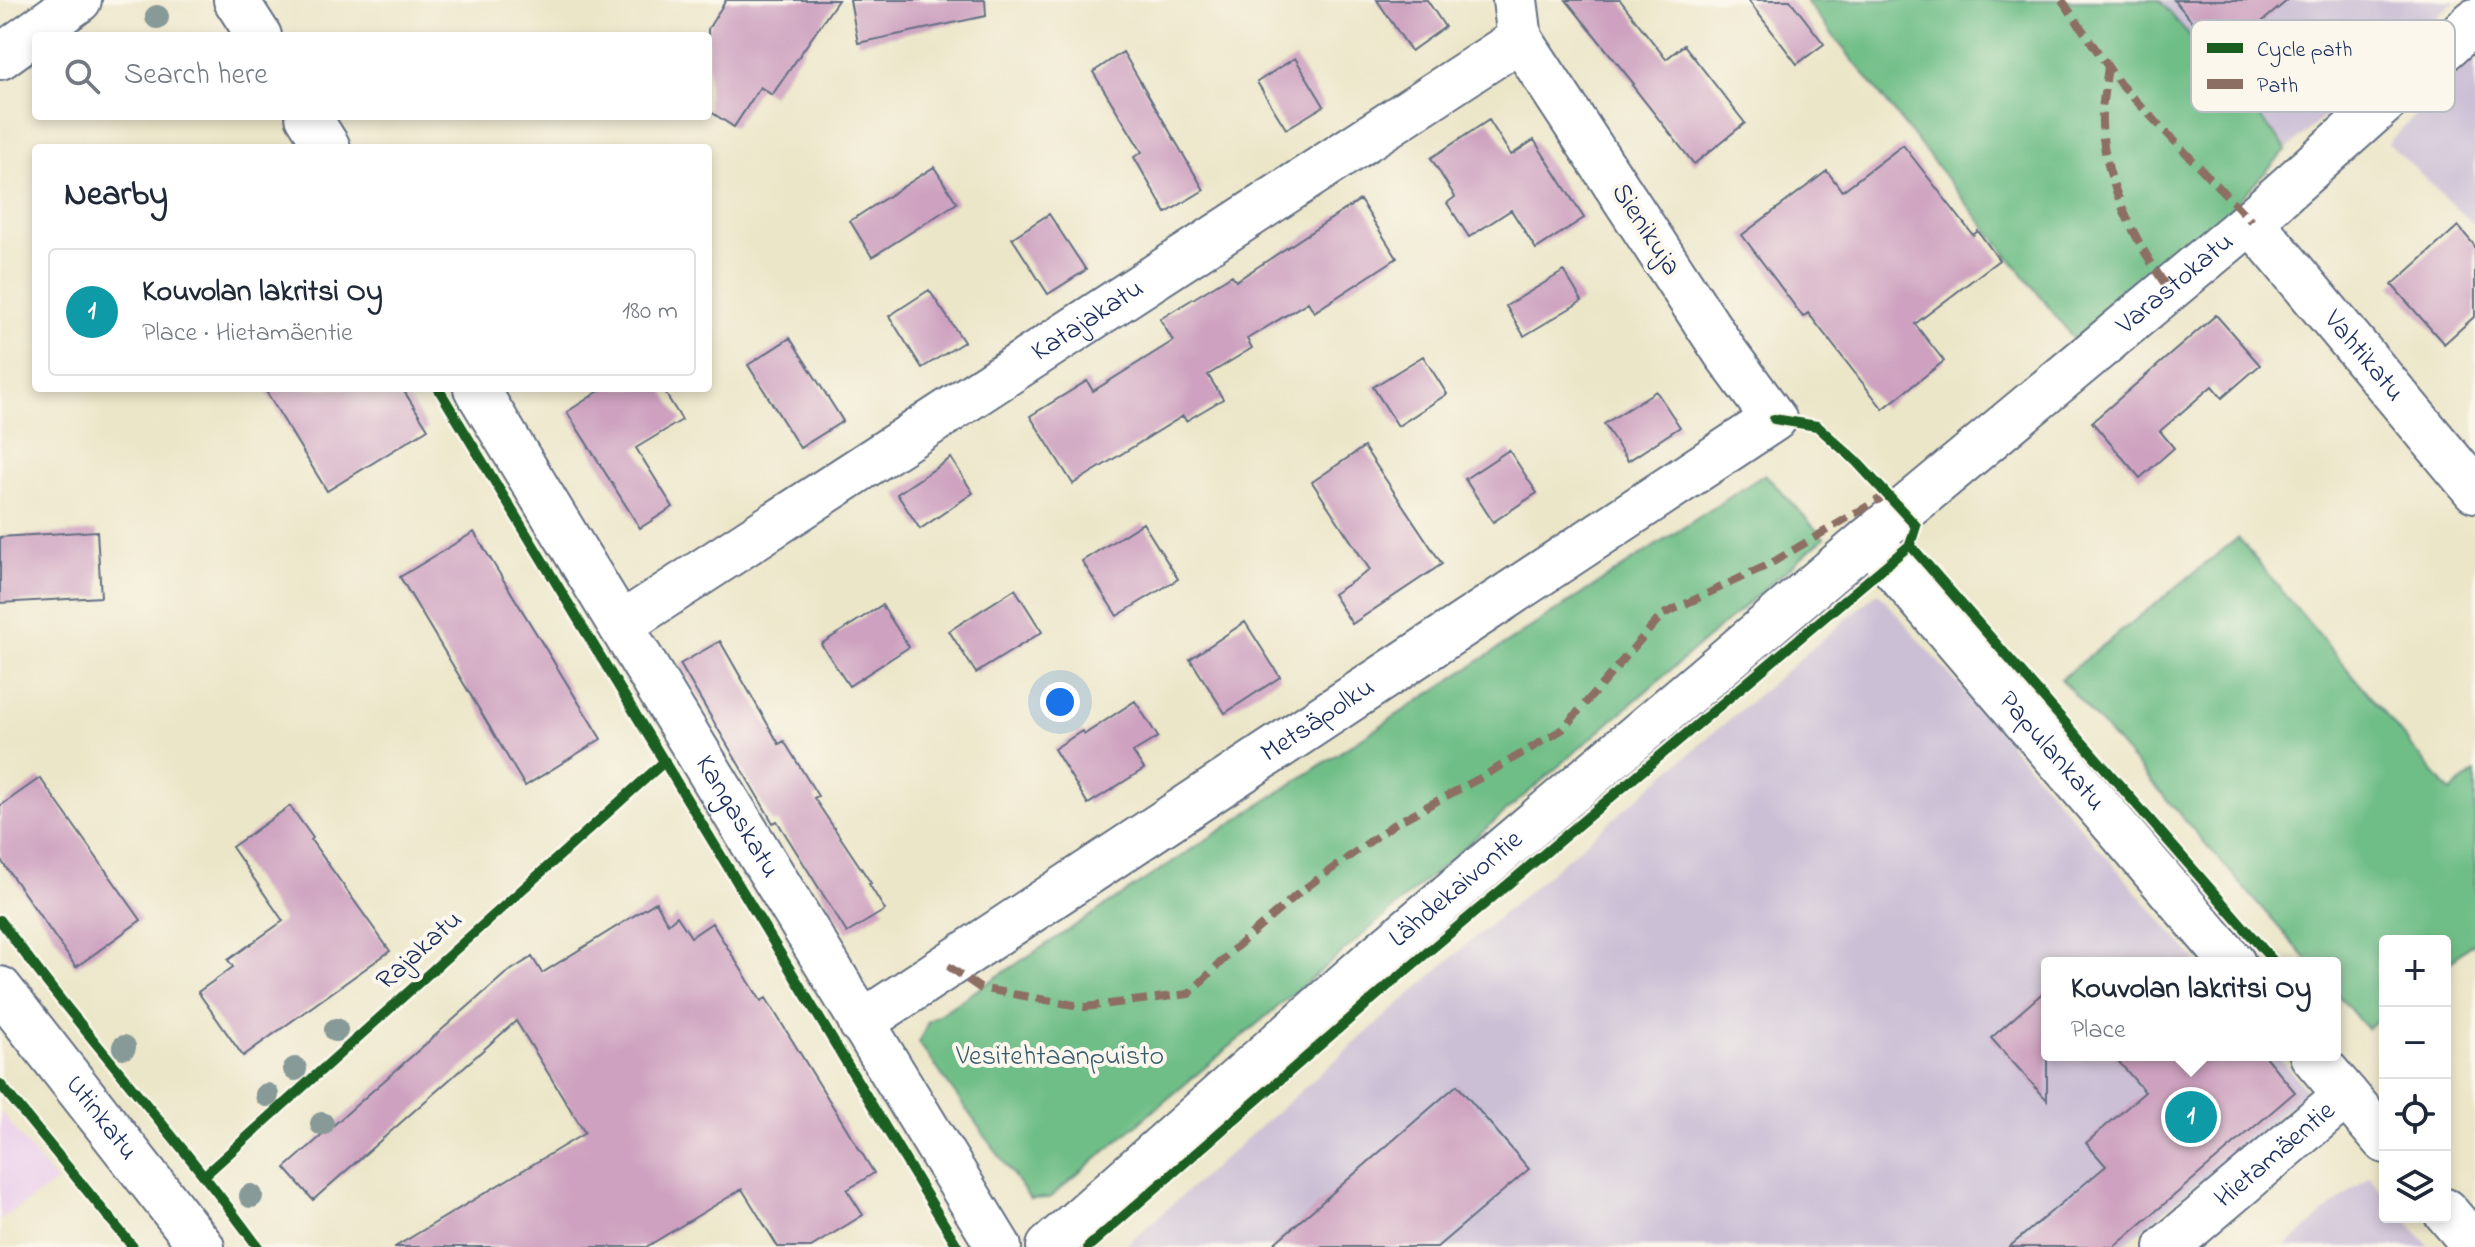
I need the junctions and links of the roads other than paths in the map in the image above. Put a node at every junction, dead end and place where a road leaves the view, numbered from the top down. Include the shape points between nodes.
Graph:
1 (79, 0) edge
2 (236, 0) edge
3 (1518, 20) edge
4 (2475, 21) edge
5 (35, 32) edge
6 (256, 32) edge
7 (32, 34) edge
8 (2455, 39) edge
9 (0, 57) edge
10 (2373, 112) edge
11 (310, 120) edge
12 (326, 144) edge
13 (2251, 221) junction
14 (478, 392) edge
15 (1774, 419) joint
16 (2475, 490) edge
17 (1869, 539) junction
18 (622, 624) junction
19 (2228, 957) edge
20 (0, 989) edge
21 (861, 1023) junction
22 (2317, 1061) edge
23 (2346, 1095) junction
24 (2379, 1134) edge
25 (2451, 1218) edge
26 (2475, 1246) edge
27 (202, 1247) edge
28 (999, 1247) edge
29 (1049, 1247) edge
30 (2167, 1247) edge

1 - 5 street
2 - 6 street
3 - 15 street, Sienikuja via 1725,352
3 - 18 street, Katajakatu
4 - 8 street, Varastokatu
7 - 9 street
10 - 13 street, Varastokatu
11 - 12 street
13 - 16 street, Vahtikatu
13 - 17 street, Varastokatu
14 - 18 street, Kangaskatu
15 - 21 street, Metsäpolku
17 - 19 street, Papulankatu
17 - 29 street, Lähdekaivontie via 1373,960
18 - 21 street, Kangaskatu
20 - 27 street, Utinkatu
21 - 28 street, Kangaskatu
22 - 23 street
23 - 24 street
23 - 30 street, Hietamäentie
25 - 26 street

